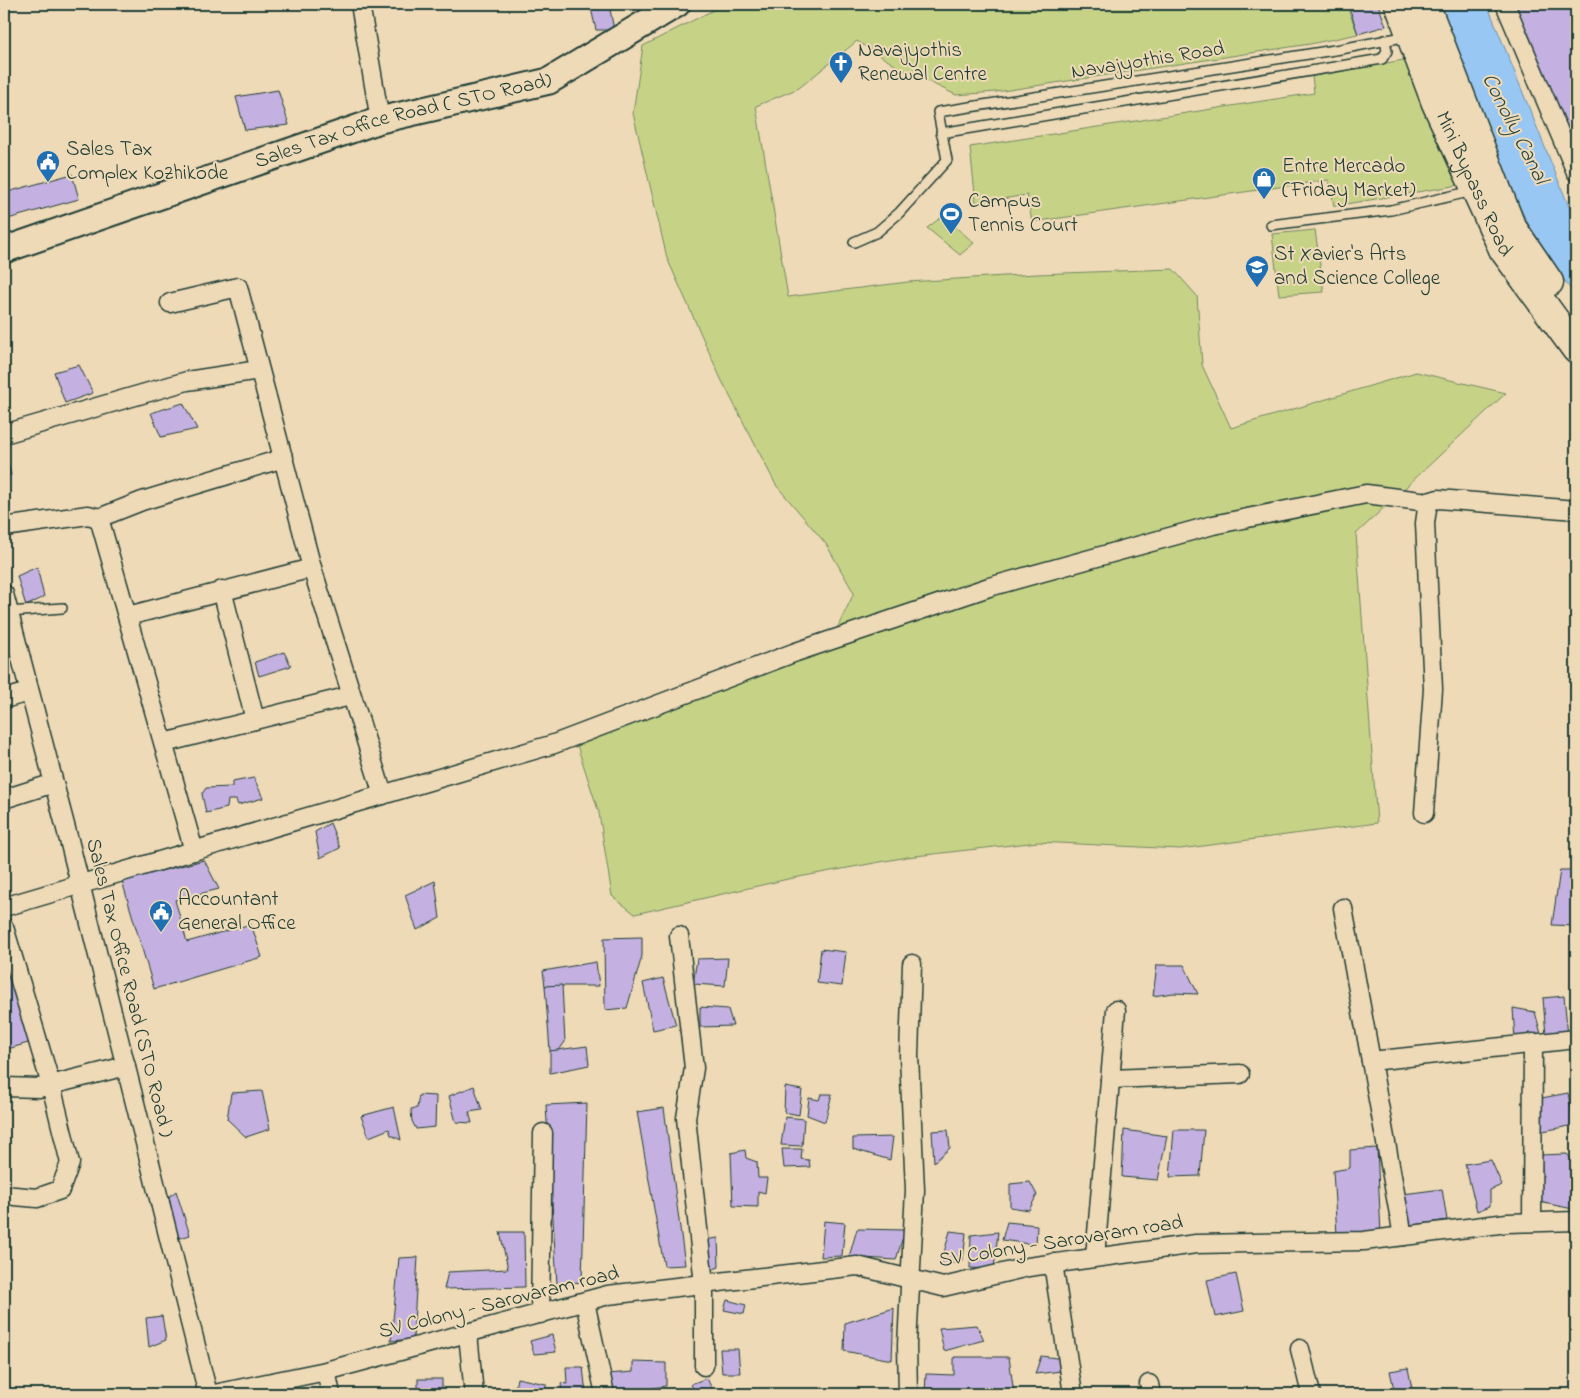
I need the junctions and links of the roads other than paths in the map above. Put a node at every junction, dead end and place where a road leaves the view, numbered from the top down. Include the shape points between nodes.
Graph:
1 (360, 4) edge
2 (677, 4) edge
3 (1399, 4) edge
4 (1425, 4) edge
5 (1505, 4) edge
6 (1398, 38) junction
7 (380, 120) junction
8 (941, 133) junction
9 (1576, 172) edge
10 (1476, 190) junction
11 (1271, 225) dead end
12 (854, 242) dead end
13 (4, 250) edge
14 (170, 303) dead end
15 (1576, 320) edge
16 (1576, 349) edge
17 (259, 370) junction
18 (4, 434) edge
19 (284, 458) junction
20 (1428, 502) junction
21 (1576, 510) edge
22 (99, 518) junction
23 (4, 527) edge
24 (312, 568) junction
25 (222, 590) junction
26 (4, 594) edge
27 (62, 608) dead end
28 (6, 613) edge
29 (128, 616) junction
30 (29, 692) junction
31 (350, 696) junction
32 (4, 699) edge
33 (255, 720) junction
34 (164, 744) junction
35 (54, 783) junction
36 (382, 795) junction
37 (4, 799) edge
38 (1424, 813) dead end
39 (194, 851) junction
40 (80, 885) junction
41 (4, 907) edge
42 (1343, 908) dead end
43 (4, 927) edge
44 (679, 936) dead end
45 (912, 964) dead end
46 (1116, 1010) dead end
47 (1576, 1039) edge
48 (1533, 1043) junction
49 (1371, 1060) junction
50 (126, 1066) junction
51 (1240, 1074) dead end
52 (1110, 1079) junction
53 (51, 1085) junction
54 (4, 1087) edge
55 (543, 1133) dead end
56 (4, 1195) edge
57 (1576, 1221) edge
58 (1532, 1222) junction
59 (1402, 1236) junction
60 (1095, 1257) junction
61 (1053, 1263) junction
62 (910, 1279) junction
63 (704, 1284) junction
64 (585, 1302) junction
65 (540, 1314) junction
66 (468, 1334) junction
67 (1300, 1349) dead end
68 (704, 1366) dead end
69 (326, 1371) junction
70 (208, 1394) edge
71 (214, 1394) edge
72 (331, 1394) edge
73 (474, 1394) edge
74 (605, 1394) edge
75 (908, 1394) edge
76 (1073, 1394) edge
77 (1312, 1394) edge

1 - 7 street
2 - 7 street, Sales Tax Office Road ( STO Road) via 549,81
3 - 6 main road, Mini Bypass Road
4 - 15 main road, Mini Bypass Road via 1511,226
5 - 9 street
6 - 8 lane, Navajyothis Road via 1382,59
6 - 8 lane, Navajyothis Road via 938,112
6 - 10 main road, Mini Bypass Road via 1436,102
7 - 13 street, Sales Tax Office Road ( STO Road)
8 - 12 lane, Navajyothis Road via 947,160 899,213 877,232
10 - 11 lane via 1391,210
10 - 16 main road, Mini Bypass Road via 1503,249
14 - 17 street via 238,287
17 - 18 street via 187,381
17 - 19 street
19 - 22 street via 142,501
19 - 24 street
20 - 21 street via 1438,499
20 - 36 street via 1366,494 1213,525 989,587 796,652 554,744
20 - 38 street via 1425,523 1432,689
22 - 23 street via 88,515
22 - 29 street
24 - 25 street
24 - 31 street
25 - 29 street
25 - 33 street
26 - 28 street, Sales Tax Office Road (STO Road )
27 - 28 lane
28 - 30 street, Sales Tax Office Road (STO Road )
29 - 34 street
30 - 32 street
30 - 35 street, Sales Tax Office Road (STO Road )
31 - 33 street
31 - 36 street
33 - 34 street
34 - 39 street
35 - 37 street
35 - 40 street, Sales Tax Office Road (STO Road )
36 - 39 street
39 - 40 street
40 - 41 street
40 - 50 street, Sales Tax Office Road (STO Road )
42 - 49 street
43 - 53 street
44 - 63 street via 694,1068 686,1118
45 - 62 street via 909,1056 915,1190
46 - 52 street
47 - 48 street
48 - 49 street
48 - 58 street
49 - 59 street
50 - 53 street
50 - 70 street, Sales Tax Office Road (STO Road )
51 - 52 street
52 - 60 street
53 - 54 street
53 - 56 street via 70,1163 60,1190 37,1198
55 - 65 street
57 - 58 street, SV Colony - Sarovaram road
58 - 59 street, SV Colony - Sarovaram road
59 - 60 street, SV Colony - Sarovaram road via 1364,1241 1196,1244
60 - 61 street, SV Colony - Sarovaram road
61 - 62 street, SV Colony - Sarovaram road via 943,1287
61 - 76 street
62 - 63 street, SV Colony - Sarovaram road via 857,1266
62 - 75 street
63 - 64 street, SV Colony - Sarovaram road via 608,1295
63 - 68 street
64 - 65 street, SV Colony - Sarovaram road
64 - 74 street
65 - 66 street, SV Colony - Sarovaram road
66 - 69 street, SV Colony - Sarovaram road
66 - 73 street
67 - 77 street
69 - 71 street, SV Colony - Sarovaram road
69 - 72 street

